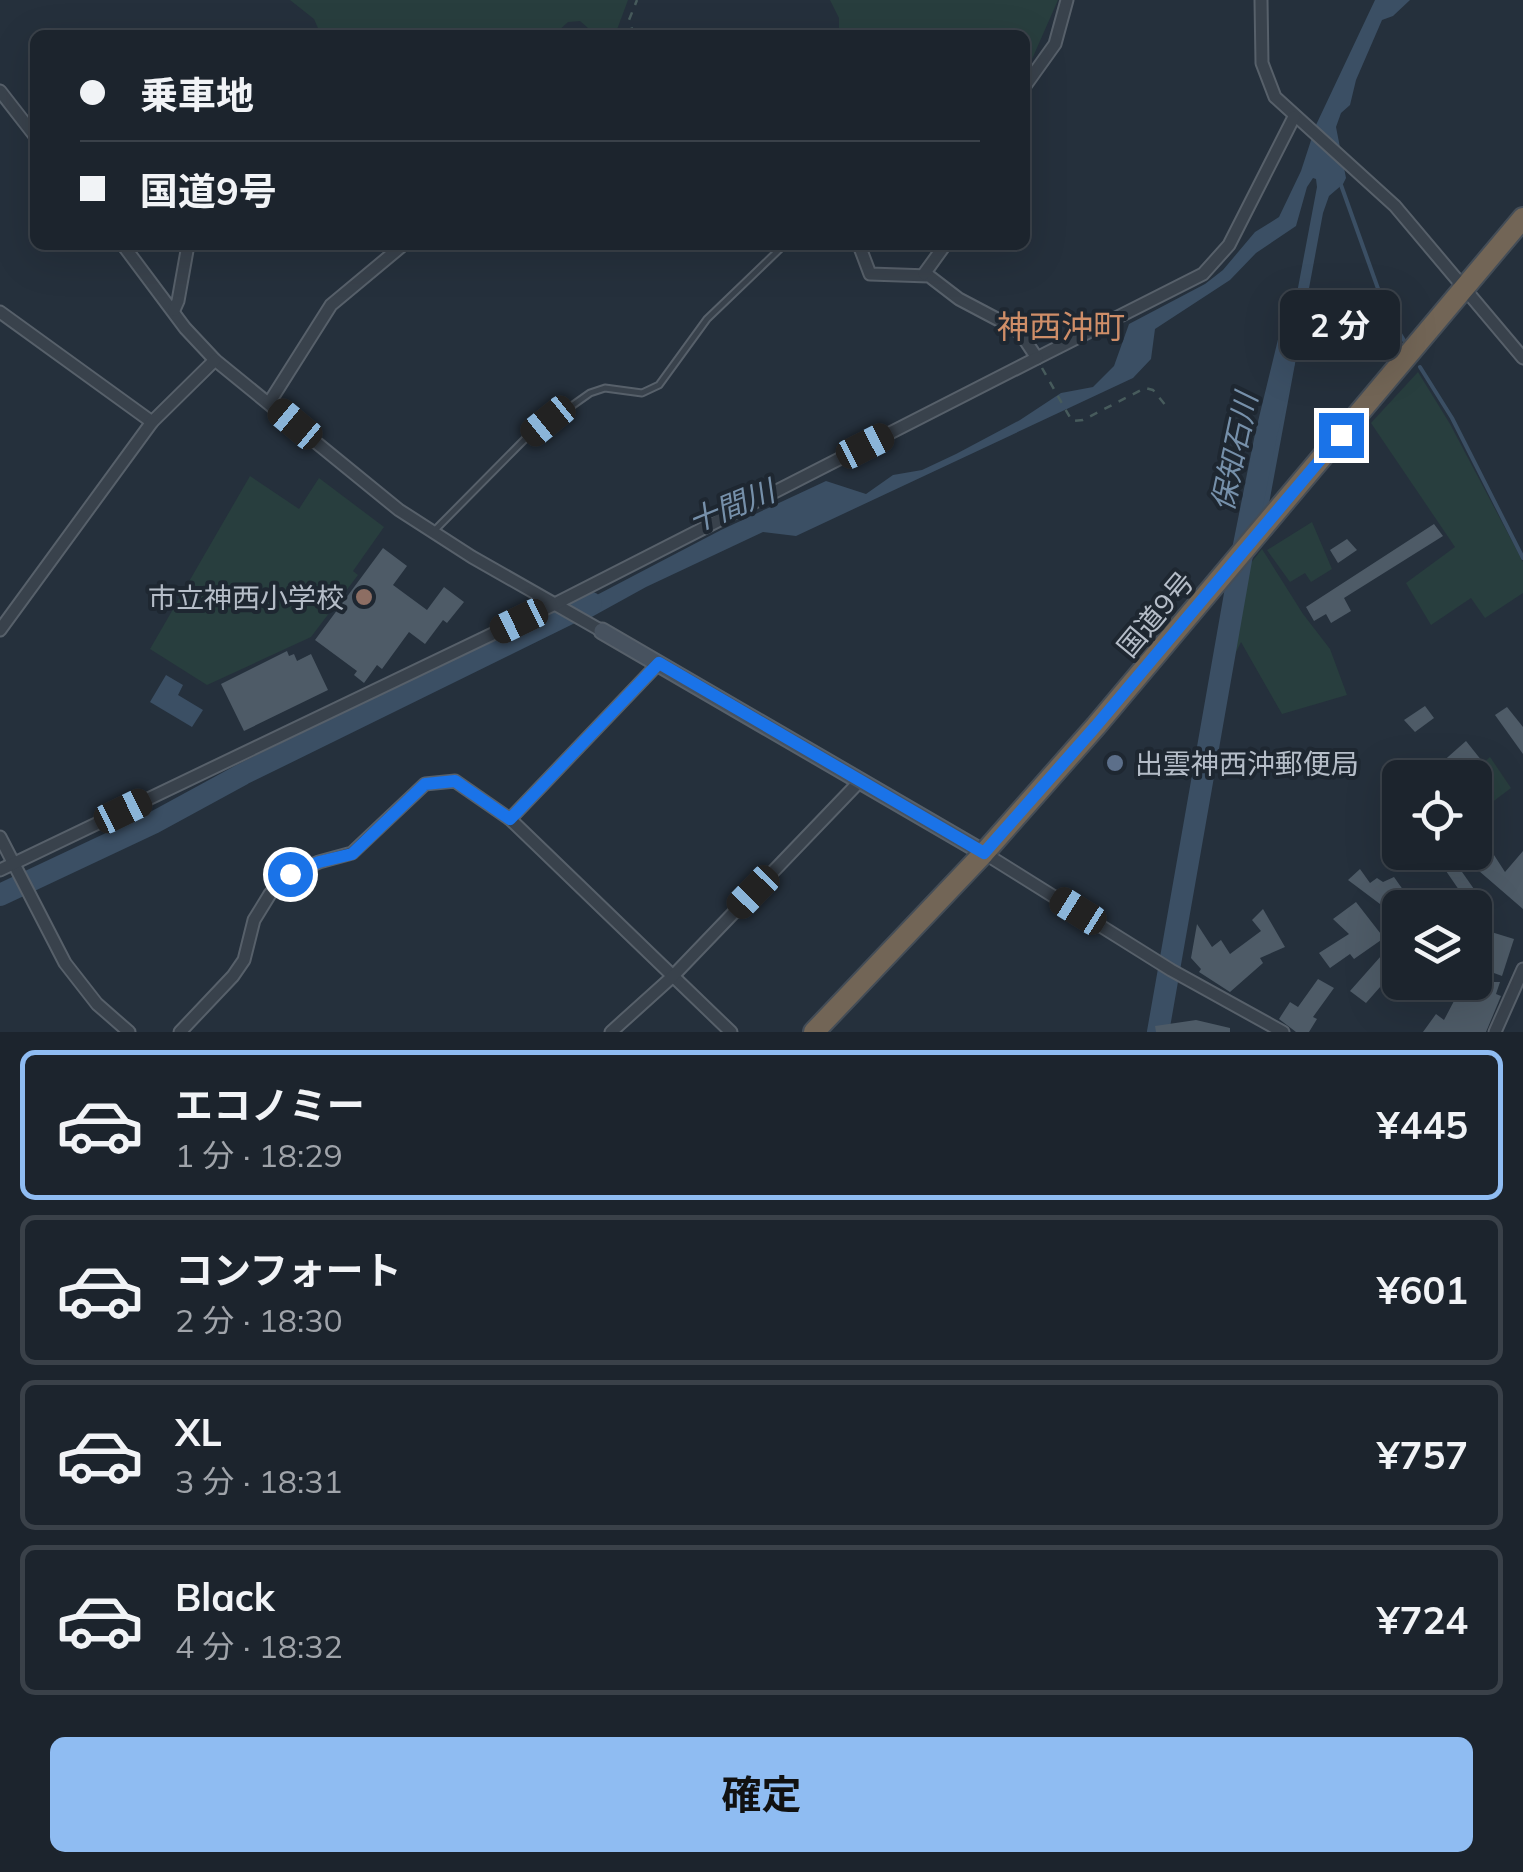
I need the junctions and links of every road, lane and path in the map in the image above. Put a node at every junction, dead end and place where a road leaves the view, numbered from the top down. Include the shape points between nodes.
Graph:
1 (637, 0) edge
2 (1067, 0) edge
3 (1261, 0) edge
4 (632, 30) edge
5 (1030, 79) edge
6 (0, 91) edge
7 (1296, 120) junction
8 (30, 130) edge
9 (1523, 218) edge
10 (128, 250) edge
11 (187, 250) edge
12 (396, 250) edge
13 (779, 250) edge
14 (861, 250) edge
15 (942, 250) edge
16 (924, 274) junction
17 (1463, 289) junction
18 (174, 310) junction
19 (0, 312) edge
20 (1523, 358) edge
21 (215, 360) junction
22 (1038, 360) junction
23 (269, 403) junction
24 (1167, 407) dead end
25 (152, 422) junction
26 (433, 532) junction
27 (558, 605) junction
28 (0, 630) edge
29 (602, 631) joint
30 (659, 663) junction
31 (861, 780) junction
32 (510, 819) junction
33 (0, 837) edge
34 (984, 853) junction
35 (16, 864) junction
36 (0, 870) edge
37 (1523, 970) edge
38 (672, 976) junction
39 (1523, 1002) edge
40 (1506, 1011) junction
41 (129, 1032) edge
42 (180, 1032) edge
43 (610, 1032) edge
44 (731, 1032) edge
45 (814, 1032) edge
46 (1283, 1032) edge
47 (1495, 1032) edge

1 - 4 path
2 - 5 street via 1055,44
3 - 7 street via 1265,75
6 - 8 street
7 - 17 street via 1395,206
7 - 22 street via 1229,245 1203,274
9 - 17 highway, 国道9号
10 - 18 street
11 - 18 street
12 - 23 street via 332,304
13 - 26 lane via 707,319 659,385 642,393 590,393 525,440
14 - 16 street via 874,276
15 - 16 street
16 - 22 street via 1012,326
17 - 20 street
17 - 34 highway, 国道9号
18 - 21 street
19 - 25 street
21 - 23 street
21 - 25 street
22 - 24 path via 1072,421 1145,388
22 - 27 street
23 - 26 street
25 - 28 street
26 - 27 street
27 - 29 street
27 - 35 street
29 - 30 street
30 - 31 street
30 - 32 street
31 - 34 street
31 - 38 street
32 - 38 street
32 - 42 street via 455,781 425,784 352,854 290,874 270,894 254,920 244,960
33 - 35 street
34 - 45 highway, 国道9号
34 - 46 street
35 - 36 street
35 - 41 street via 65,963
37 - 40 street
38 - 43 street
38 - 44 street
39 - 40 street
40 - 47 street

